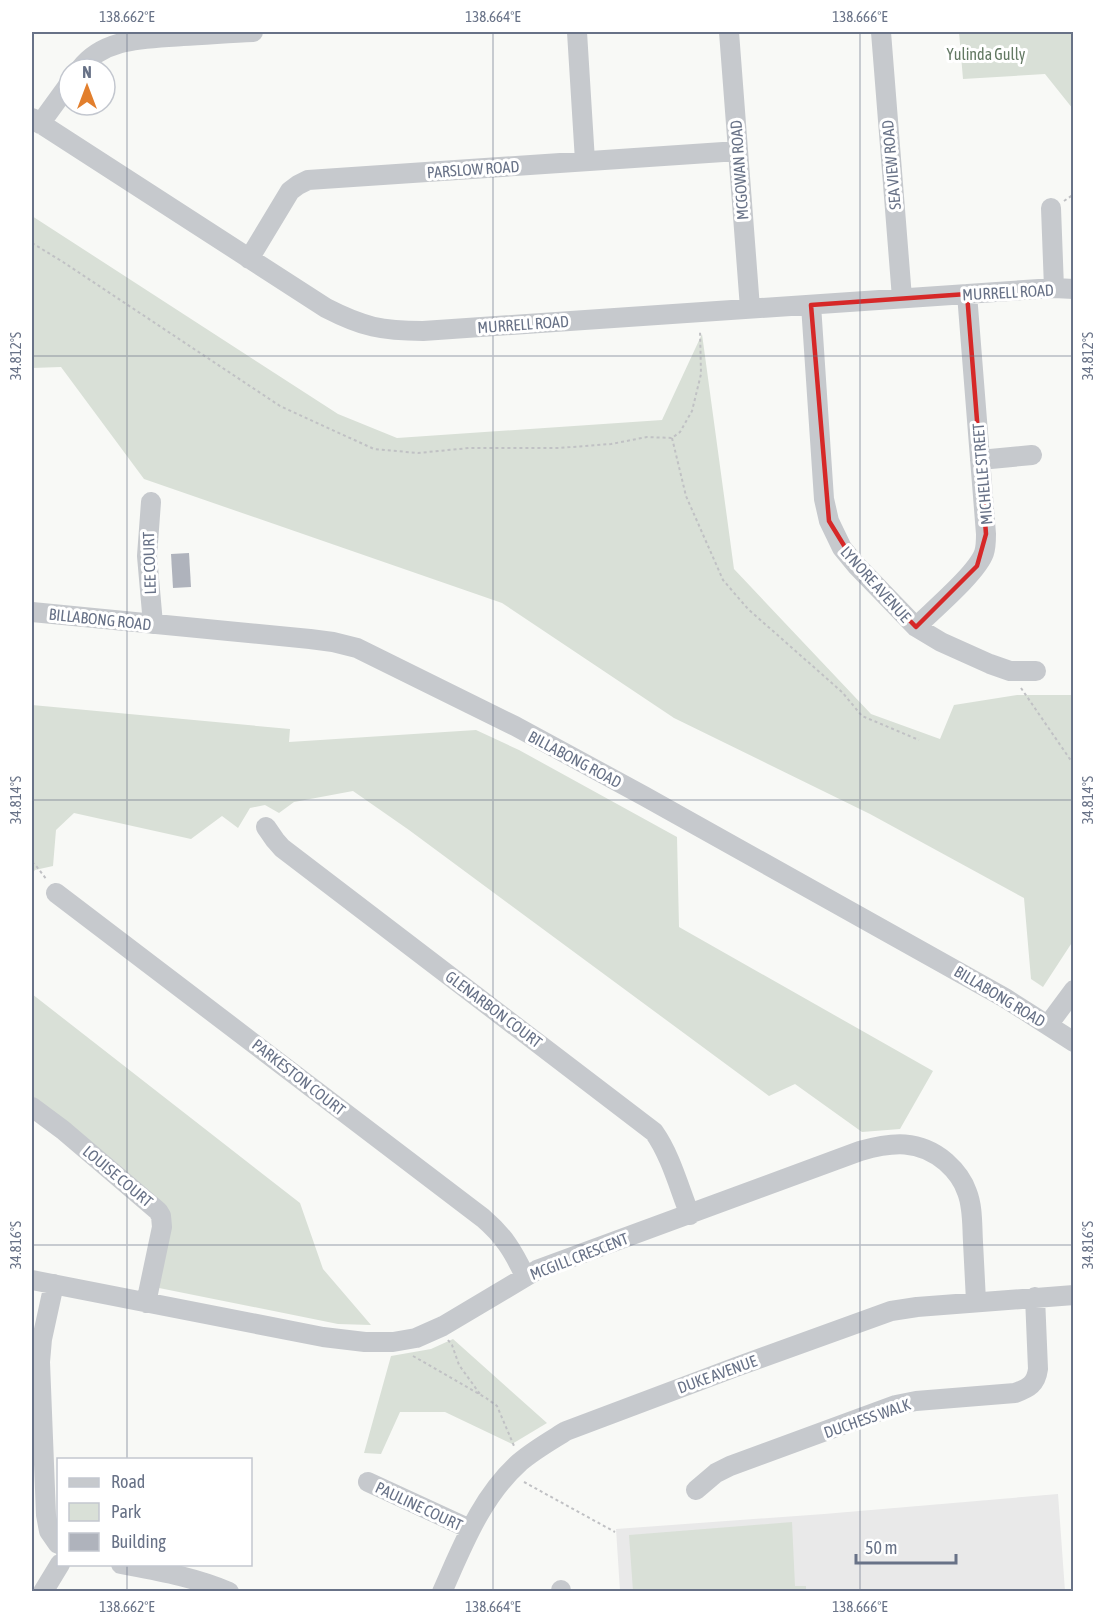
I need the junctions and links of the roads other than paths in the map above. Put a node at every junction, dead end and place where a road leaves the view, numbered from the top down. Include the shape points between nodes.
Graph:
1 (253, 32) edge
2 (577, 32) edge
3 (729, 32) edge
4 (881, 32) edge
5 (91, 57) edge
6 (57, 97) edge
7 (36, 121) edge
8 (738, 151) junction
9 (585, 161) junction
10 (1051, 208) dead end
11 (249, 259) junction
12 (1064, 289) edge
13 (967, 294) junction
14 (902, 298) junction
15 (811, 305) junction
16 (750, 308) junction
17 (1032, 455) dead end
18 (980, 460) junction
19 (151, 502) dead end
20 (32, 612) edge
21 (153, 624) junction
22 (916, 627) junction
23 (1036, 671) dead end
24 (266, 827) dead end
25 (56, 893) road end
26 (1074, 990) edge
27 (1048, 1025) junction
28 (1074, 1042) edge
29 (32, 1107) edge
30 (690, 1215) junction
31 (525, 1276) junction
32 (32, 1280) edge
33 (54, 1284) junction
34 (1074, 1295) edge
35 (1035, 1297) junction
36 (976, 1301) junction
37 (146, 1303) junction
38 (368, 1482) dead end
39 (696, 1490) dead end
40 (470, 1529) junction
41 (57, 1543) edge
42 (59, 1566) edge
43 (141, 1566) edge
44 (180, 1570) edge
45 (43, 1592) edge
46 (229, 1592) edge
47 (442, 1592) edge

1 - 5 street via 128,41
2 - 9 street
3 - 8 street, MCGOWAN ROAD
4 - 14 street, SEA VIEW ROAD
6 - 7 street
7 - 11 street, MURRELL ROAD
8 - 9 street, PARSLOW ROAD
8 - 16 street, MCGOWAN ROAD
9 - 11 street, PARSLOW ROAD via 308,180 290,191
10 - 12 street
11 - 16 street, MURRELL ROAD via 345,318 388,331
12 - 13 street, MURRELL ROAD
13 - 14 street, MURRELL ROAD
13 - 18 street, MICHELLE STREET
14 - 15 street, MURRELL ROAD
15 - 16 street, MURRELL ROAD
15 - 22 street, LYNORE AVENUE via 829,521 856,565
17 - 18 street
18 - 22 street, MICHELLE STREET via 984,554 974,570
19 - 21 street, LEE COURT via 147,556
20 - 21 street, BILLABONG ROAD
21 - 27 street, BILLABONG ROAD via 310,639 357,648 515,726 953,968
22 - 23 street, LYNORE AVENUE via 962,652 1010,671
24 - 30 street, GLENARBON COURT via 282,848 654,1132
25 - 31 street, PARKESTON COURT via 483,1218 509,1245
26 - 27 street
27 - 28 street, BILLABONG ROAD
29 - 37 street, LOUISE COURT via 158,1210 162,1227
30 - 31 street, MCGILL CRESCENT
30 - 36 street, MCGILL CRESCENT via 860,1151 893,1144 918,1146 933,1151 953,1168 967,1192 972,1216
31 - 37 street, MCGILL CRESCENT via 439,1328 393,1342 323,1337
32 - 33 street, MCGILL CRESCENT
33 - 37 street, MCGILL CRESCENT
33 - 41 street via 42,1340 40,1374 46,1515 49,1531
34 - 35 street, DUKE AVENUE
35 - 36 street, DUKE AVENUE
35 - 39 street, DUCHESS WALK via 1038,1369 1029,1387 1015,1394 896,1406 730,1466
36 - 40 street, DUKE AVENUE via 891,1311 566,1431 531,1453 509,1473
38 - 40 street, PAULINE COURT
40 - 47 street, DUKE AVENUE
42 - 45 street
43 - 44 street
44 - 46 street

